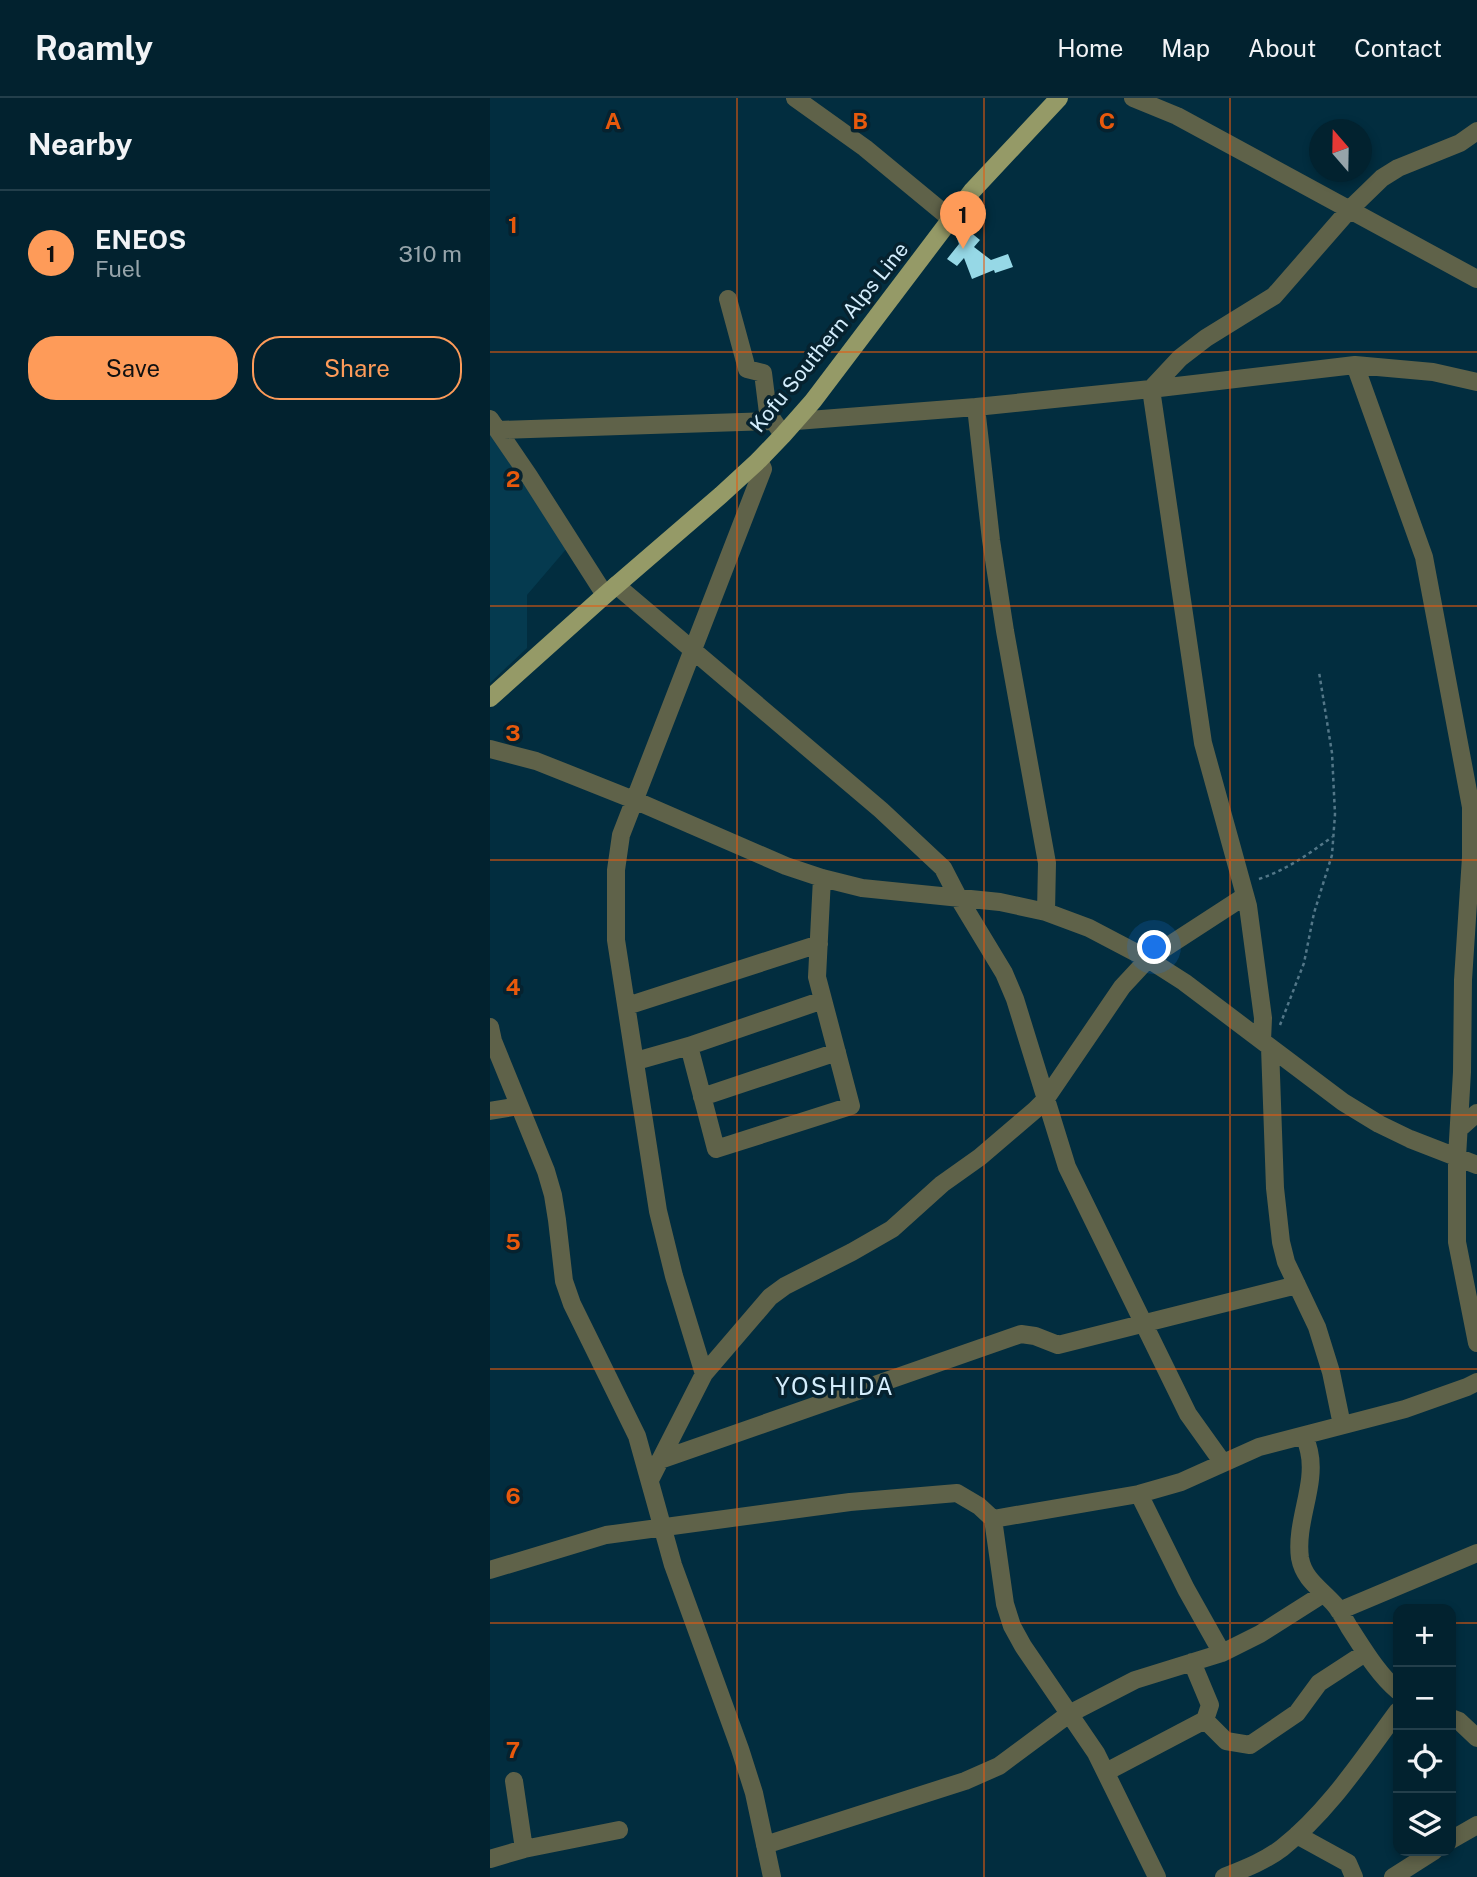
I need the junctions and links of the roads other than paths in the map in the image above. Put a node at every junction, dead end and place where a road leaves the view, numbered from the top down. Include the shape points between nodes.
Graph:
1 (795, 98) edge
2 (1059, 98) edge
3 (1133, 98) edge
4 (1477, 131) edge
5 (1350, 209) junction
6 (951, 219) junction
7 (1477, 279) edge
8 (728, 299) dead end
9 (1355, 365) junction
10 (1477, 382) edge
11 (1151, 389) junction
12 (976, 407) junction
13 (796, 421) junction
14 (494, 425) edge
15 (778, 428) junction
16 (759, 460) junction
17 (610, 590) junction
18 (692, 650) junction
19 (490, 698) edge
20 (490, 749) edge
21 (634, 800) junction
22 (822, 878) junction
23 (1244, 890) junction
24 (958, 897) junction
25 (1046, 912) junction
26 (819, 944) junction
27 (1148, 959) junction
28 (823, 1000) junction
29 (627, 1006) junction
30 (490, 1027) edge
31 (1266, 1044) junction
32 (689, 1046) junction
33 (837, 1052) junction
34 (636, 1061) junction
35 (702, 1097) junction
36 (1045, 1100) junction
37 (519, 1106) junction
38 (490, 1111) edge
39 (1477, 1112) edge
40 (1459, 1129) junction
41 (1457, 1157) junction
42 (1477, 1165) edge
43 (1297, 1285) junction
44 (1143, 1324) junction
45 (1477, 1343) edge
46 (704, 1374) junction
47 (1477, 1382) edge
48 (1342, 1425) junction
49 (1304, 1436) junction
50 (660, 1460) junction
51 (1223, 1463) junction
52 (650, 1480) junction
53 (1139, 1494) junction
54 (993, 1519) junction
55 (663, 1528) junction
56 (1477, 1553) edge
57 (490, 1570) edge
58 (1323, 1594) junction
59 (1339, 1611) junction
60 (1222, 1653) junction
61 (1365, 1653) junction
62 (1192, 1662) junction
63 (1393, 1687) edge
64 (1069, 1714) junction
65 (1393, 1718) edge
66 (1205, 1720) junction
67 (1456, 1720) edge
68 (1477, 1738) edge
69 (1106, 1772) junction
70 (514, 1781) dead end
71 (1477, 1825) edge
72 (620, 1830) dead end
73 (1297, 1835) junction
74 (1456, 1837) edge
75 (765, 1845) junction
76 (524, 1849) junction
77 (1426, 1856) edge
78 (490, 1859) edge
79 (772, 1877) edge
80 (1157, 1877) edge
81 (1224, 1877) edge
82 (1354, 1877) edge
83 (1393, 1877) edge

1 - 6 street
2 - 6 main road, Kofu Southern Alps Line
3 - 5 street via 1177,116
4 - 5 street via 1460,143 1398,168
5 - 7 street
5 - 11 street via 1274,296 1206,338
6 - 13 main road, Kofu Southern Alps Line
8 - 15 street via 747,369 764,373 768,413
9 - 10 street via 1433,372
9 - 11 street
9 - 40 street via 1424,557 1471,807
11 - 12 street
11 - 23 street via 1203,743
12 - 13 street
12 - 25 street via 1005,631 1047,863
13 - 15 main road, Kofu Southern Alps Line
14 - 15 street
14 - 17 street
15 - 16 main road, Kofu Southern Alps Line
16 - 17 main road, Kofu Southern Alps Line
16 - 18 street via 763,469
17 - 18 street
17 - 19 main road, Kofu Southern Alps Line
18 - 21 street
18 - 24 street via 881,810 943,868
20 - 21 street via 536,761
21 - 22 street
21 - 29 street via 621,835 616,870 616,940
22 - 24 street via 862,888
22 - 26 street
23 - 27 street
23 - 31 street
24 - 25 street
24 - 36 street via 1004,973
25 - 27 street
26 - 28 street via 817,976
26 - 29 street
27 - 31 street
27 - 36 street via 1122,987
28 - 32 street
28 - 33 street
29 - 34 street
30 - 37 street
31 - 41 street via 1380,1124
31 - 43 street via 1281,1242
32 - 34 street
32 - 35 street
33 - 35 street
33 - 35 street via 851,1106 716,1149
34 - 46 street via 658,1211
36 - 44 street via 1067,1167
36 - 46 street via 892,1229 770,1297
37 - 38 street
37 - 52 street via 553,1195 564,1281 572,1304 637,1436
39 - 40 street
40 - 41 street
41 - 42 street
41 - 45 street via 1457,1242
43 - 44 street
43 - 48 street via 1317,1327
44 - 50 street via 1058,1345 1021,1334
44 - 51 street via 1188,1414
46 - 50 street
47 - 48 street via 1405,1409
48 - 49 street
49 - 51 street via 1259,1447
49 - 58 street via 1311,1471 1300,1557 1305,1572
50 - 52 street
51 - 53 street
52 - 55 street
53 - 54 street
53 - 60 street
54 - 55 street via 957,1493 850,1502
54 - 64 street via 1012,1626
55 - 57 street via 606,1535
55 - 75 street via 740,1749
56 - 59 street
58 - 59 street
58 - 60 street
59 - 61 street
60 - 62 street
61 - 63 street
61 - 66 street via 1319,1683 1297,1713 1250,1745 1226,1741
62 - 64 street via 1135,1680
62 - 66 street via 1210,1705
64 - 69 street
64 - 75 street via 999,1766 965,1781
65 - 73 street via 1338,1791
66 - 69 street
67 - 68 street
69 - 80 street
70 - 76 street
71 - 74 street
72 - 76 street
73 - 81 street via 1252,1866
73 - 82 street via 1348,1863
75 - 79 street
76 - 78 street
77 - 83 street

